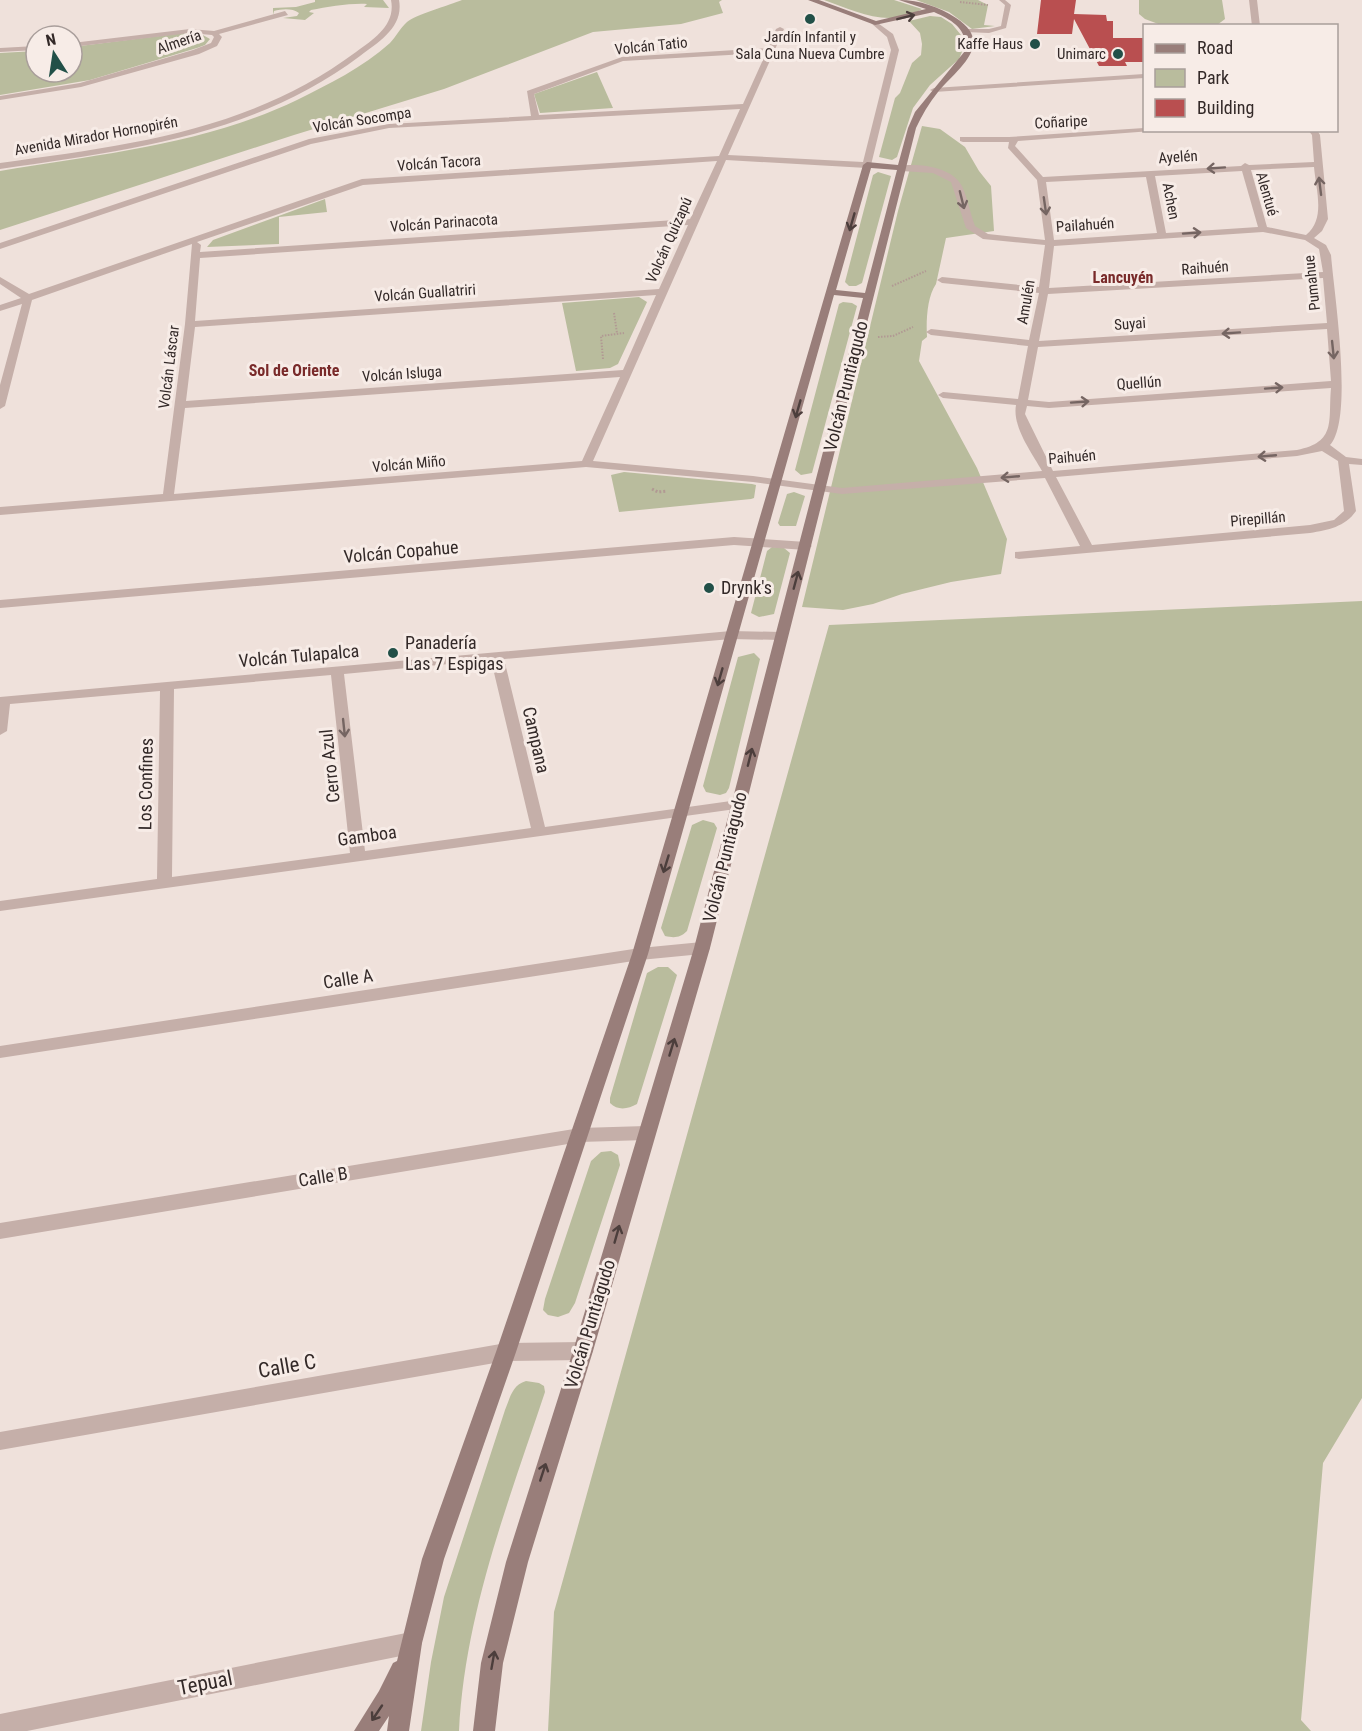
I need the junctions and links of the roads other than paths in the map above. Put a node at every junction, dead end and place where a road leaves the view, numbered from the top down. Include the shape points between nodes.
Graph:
1 (395, 0) edge
2 (812, 0) edge
3 (903, 0) edge
4 (1253, 0) edge
5 (1005, 2) edge
6 (936, 9) junction
7 (285, 13) dead end
8 (875, 23) junction
9 (1256, 24) edge
10 (780, 28) dead end
11 (966, 31) junction
12 (214, 33) junction
13 (84, 44) edge
14 (24, 49) edge
15 (0, 50) edge
16 (770, 50) junction
17 (1143, 76) edge
18 (934, 90) junction
19 (0, 98) edge
20 (745, 106) junction
21 (536, 118) junction
22 (1143, 131) edge
23 (1314, 132) edge
24 (963, 139) dead end
25 (1014, 141) junction
26 (722, 158) junction
27 (1317, 164) junction
28 (867, 165) junction
29 (0, 166) edge
30 (1245, 166) junction
31 (901, 168) junction
32 (1150, 172) junction
33 (1041, 180) junction
34 (694, 222) junction
35 (1263, 229) junction
36 (1162, 235) junction
37 (196, 238) junction
38 (1308, 238) junction
39 (1050, 243) junction
40 (0, 246) edge
41 (195, 255) junction
42 (1327, 275) junction
43 (0, 280) edge
44 (942, 280) dead end
45 (1044, 290) junction
46 (663, 291) junction
47 (832, 292) junction
48 (868, 296) junction
49 (28, 298) junction
50 (0, 308) edge
51 (190, 324) junction
52 (1331, 326) junction
53 (931, 332) road end
54 (1033, 344) junction
55 (627, 373) junction
56 (1337, 384) junction
57 (943, 395) dead end
58 (1022, 403) junction
59 (179, 405) junction
60 (0, 406) edge
61 (1324, 446) junction
62 (1343, 460) junction
63 (1362, 462) edge
64 (586, 464) junction
65 (1049, 474) junction
66 (777, 482) junction
67 (821, 488) junction
68 (168, 498) junction
69 (0, 512) edge
70 (759, 541) junction
71 (806, 546) junction
72 (1088, 549) junction
73 (1019, 555) dead end
74 (0, 604) edge
75 (732, 635) junction
76 (781, 636) junction
77 (497, 656) junction
78 (337, 670) junction
79 (167, 686) junction
80 (2, 701) edge
81 (0, 731) edge
82 (738, 805) junction
83 (682, 813) junction
84 (539, 833) junction
85 (358, 857) junction
86 (164, 884) junction
87 (0, 906) edge
88 (702, 948) junction
89 (640, 954) junction
90 (0, 1052) edge
91 (646, 1133) junction
92 (580, 1135) junction
93 (0, 1231) edge
94 (583, 1351) junction
95 (506, 1352) junction
96 (0, 1441) edge
97 (410, 1650) junction
98 (0, 1725) edge
99 (365, 1731) edge
100 (398, 1731) edge
101 (484, 1731) edge

1 - 29 street, Avenida Mirador Hornopirén via 396,18 365,50 328,76 272,105 153,142
2 - 8 main road
3 - 6 main road
4 - 9 street
5 - 11 lane via 1008,15 1001,29
8 -> 6 main road
6 - 11 main road
7 - 12 street
8 - 28 street, Volcán Puntiagudo via 890,36 895,50
10 - 16 street, Volcán Quizapú
11 - 18 main road, Volcán Puntiagudo via 970,42 968,54
12 - 13 street, Almería via 184,31
12 - 19 street, Almería via 218,37 214,44 176,58 88,84
14 - 15 street
16 - 20 street, Volcán Quizapú
16 - 21 street, Volcán Tatio via 622,59 530,93
17 - 18 street
18 - 31 main road, Volcán Puntiagudo via 914,121
20 - 21 street, Volcán Socompa
20 - 26 street, Volcán Quizapú
21 - 40 street, Volcán Socompa via 389,126 316,140
22 - 25 street, Coñaripe
23 - 27 street, Pumahue
24 - 25 street, Coñaripe
25 - 33 street via 1011,146
26 - 28 street, Volcán Tacora
26 - 34 street, Volcán Quizapú
26 - 37 street, Volcán Tacora via 362,182
27 - 30 street, Ayelén
38 -> 27 street, Pumahue via 1319,229 1323,219
28 - 31 main road, Volcán Tacora
28 -> 47 main road, Volcán Puntiagudo
30 -> 32 street, Ayelén
30 - 35 street, Alentué
31 -> 39 street, Pailahuén via 933,171 953,179 977,234
31 - 48 main road, Volcán Puntiagudo
32 - 33 street, Ayelén
32 - 36 street, Achen
33 -> 39 street, Amulén
34 - 41 street, Volcán Parinacota
34 - 46 street, Volcán Quizapú
36 -> 35 street, Pailahuén
35 - 38 street, Pailahuén
36 - 39 street, Pailahuén
37 - 41 street, Volcán Láscar
37 - 49 street, Volcán Tacora
38 - 42 street, Pumahue via 1326,251
39 - 45 street, Amulén
41 - 51 street, Volcán Láscar
42 - 45 street, Raihuén
42 - 52 street, Pumahue
43 - 49 street
44 - 45 street, Raihuén
45 - 54 street, Amulén
46 - 51 street, Volcán Guallatriri
46 - 55 street, Volcán Quizapú
47 - 48 main road
47 -> 66 main road, Volcán Puntiagudo
48 - 67 main road, Volcán Puntiagudo
49 - 50 street, Volcán Tacora
49 - 60 street
51 - 59 street, Volcán Láscar
52 -> 54 street, Suyai
52 -> 56 street, Pumahue
53 - 54 street, Suyai
54 - 58 street, Amulén
55 - 59 street, Volcán Isluga
55 - 64 street, Volcán Quizapú
58 -> 56 street, Quellún via 1048,405
56 - 61 street, Pumahue via 1332,435
57 - 58 street, Quellún
58 - 65 street, Amulén via 1020,414 1025,428
59 - 68 street, Volcán Láscar
61 - 62 street
61 -> 65 street, Paihuén via 1298,453
62 - 63 street
62 - 72 street, Pirepillán via 1350,511 1336,523 1310,529
64 - 66 street, Volcán Miño
64 - 68 street, Volcán Miño
65 -> 67 street, Paihuén via 866,490
65 - 72 street
66 - 67 street, Volcán Miño
66 - 70 main road, Volcán Puntiagudo
67 - 71 main road, Volcán Puntiagudo
68 - 69 street, Volcán Miño
70 - 71 street, Volcán Copahue
70 - 74 street, Volcán Copahue
70 - 75 main road, Volcán Puntiagudo
76 -> 71 main road, Volcán Puntiagudo
72 - 73 street, Pirepillán
75 - 76 street, Volcán Tulapalca
75 - 77 street, Volcán Tulapalca
75 -> 83 main road, Volcán Puntiagudo
82 -> 76 main road, Volcán Puntiagudo
77 - 78 street, Volcán Tulapalca
77 - 84 street, Campana
78 - 79 street, Volcán Tulapalca
78 -> 85 street, Cerro Azul
79 - 80 street, Volcán Tulapalca
79 - 86 street, Los Confines
80 - 81 street
82 - 83 street, Gamboa
82 - 88 main road, Volcán Puntiagudo
83 - 84 street, Gamboa
83 -> 89 main road, Volcán Puntiagudo
84 - 85 street, Gamboa
85 - 86 street, Gamboa
86 - 87 street, Gamboa
88 - 89 street, Calle A
91 -> 88 main road, Volcán Puntiagudo
89 - 90 street, Calle A
89 - 92 main road, Volcán Puntiagudo
91 - 92 street, Calle B
94 -> 91 main road, Volcán Puntiagudo
92 - 93 street, Calle B
92 - 95 main road, Volcán Puntiagudo
94 - 95 street, Calle C
101 -> 94 main road, Volcán Puntiagudo via 492,1663 516,1562
95 - 96 street, Calle C
95 - 97 main road, Volcán Puntiagudo via 433,1558
97 - 98 street, Tepual
97 -> 99 main road via 387,1699
97 - 100 main road, Volcán Puntiagudo

